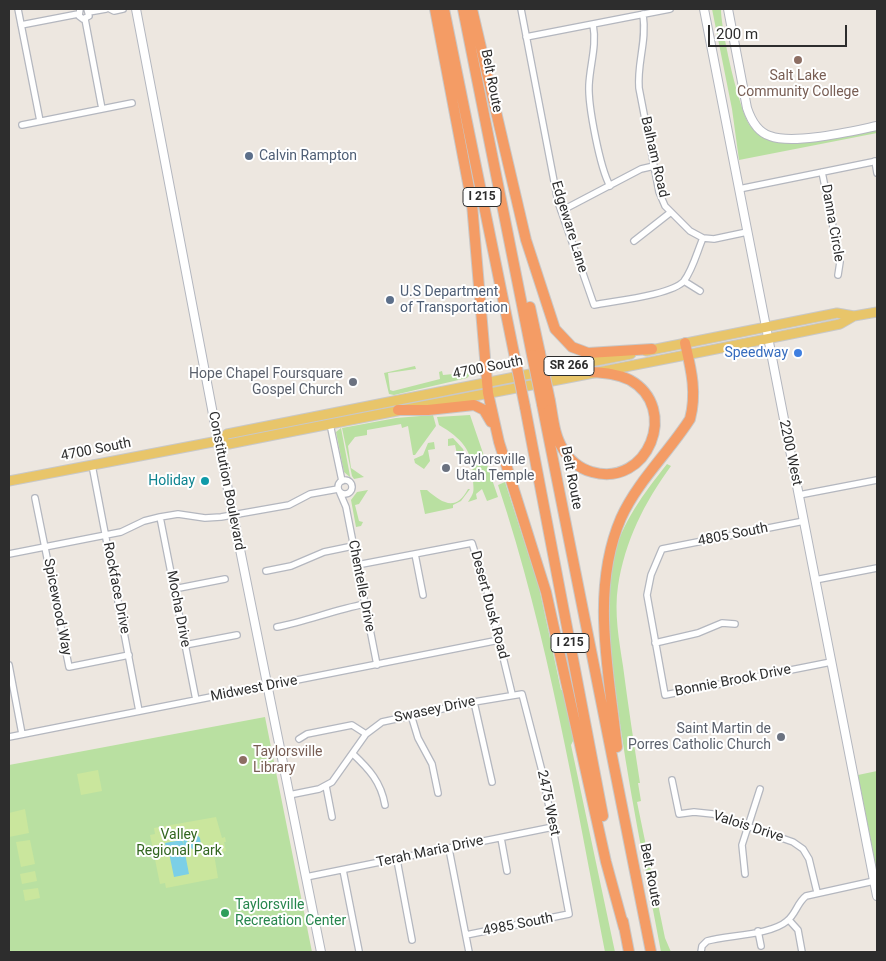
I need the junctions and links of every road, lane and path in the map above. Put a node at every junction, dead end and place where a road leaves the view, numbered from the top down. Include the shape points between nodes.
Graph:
1 (18, 9) edge
2 (108, 9) edge
3 (123, 9) edge
4 (136, 9) edge
5 (435, 9) edge
6 (444, 9) edge
7 (463, 9) edge
8 (472, 9) edge
9 (520, 9) edge
10 (670, 9) edge
11 (704, 9) edge
12 (728, 9) edge
13 (88, 10) edge
14 (79, 11) edge
15 (643, 14) junction
16 (85, 19) junction
17 (593, 24) junction
18 (21, 26) junction
19 (526, 37) junction
20 (132, 103) dead end
21 (102, 109) junction
22 (40, 121) junction
23 (22, 125) dead end
24 (877, 126) edge
25 (876, 161) edge
26 (654, 166) junction
27 (822, 172) junction
28 (877, 173) edge
29 (610, 186) junction
30 (739, 189) junction
31 (561, 211) junction
32 (671, 212) junction
33 (747, 232) junction
34 (703, 238) junction
35 (634, 241) dead end
36 (838, 275) dead end
37 (684, 281) junction
38 (700, 291) dead end
39 (877, 312) edge
40 (854, 316) junction
41 (766, 327) junction
42 (769, 339) junction
43 (685, 343) junction
44 (652, 350) junction
45 (688, 355) junction
46 (592, 372) junction
47 (486, 388) junction
48 (546, 402) junction
49 (398, 410) junction
50 (330, 424) junction
51 (218, 441) junction
52 (499, 442) junction
53 (92, 465) junction
54 (877, 480) edge
55 (9, 481) edge
56 (342, 481) junction
57 (339, 491) junction
58 (350, 493) junction
59 (799, 495) junction
60 (35, 498) dead end
61 (346, 507) junction
62 (233, 515) junction
63 (160, 517) junction
64 (804, 521) junction
65 (106, 534) junction
66 (44, 546) junction
67 (353, 546) junction
68 (662, 549) joint
69 (9, 554) edge
70 (415, 554) junction
71 (357, 565) junction
72 (877, 568) edge
73 (266, 571) dead end
74 (226, 579) dead end
75 (815, 580) junction
76 (174, 589) junction
77 (423, 595) dead end
78 (365, 604) junction
79 (735, 624) dead end
80 (277, 627) dead end
81 (237, 635) dead end
82 (499, 640) junction
83 (655, 643) junction
84 (185, 645) junction
85 (129, 655) junction
86 (831, 662) junction
87 (9, 665) edge
88 (377, 665) junction
89 (268, 686) junction
90 (512, 694) junction
91 (522, 694) joint
92 (196, 700) junction
93 (474, 702) junction
94 (139, 711) junction
95 (411, 715) junction
96 (22, 734) junction
97 (366, 734) junction
98 (9, 737) edge
99 (299, 739) dead end
100 (353, 754) junction
101 (672, 780) dead end
102 (492, 782) dead end
103 (326, 786) junction
104 (760, 789) dead end
105 (438, 793) dead end
106 (289, 795) junction
107 (385, 805) dead end
108 (622, 805) junction
109 (332, 817) dead end
110 (747, 826) junction
111 (553, 828) junction
112 (501, 838) junction
113 (449, 849) junction
114 (397, 860) junction
115 (343, 870) junction
116 (507, 871) dead end
117 (745, 874) dead end
118 (306, 877) junction
119 (874, 881) junction
120 (817, 892) junction
121 (877, 896) edge
122 (569, 914) joint
123 (789, 920) junction
124 (624, 928) junction
125 (758, 931) junction
126 (466, 935) junction
127 (412, 940) dead end
128 (761, 946) dead end
129 (359, 951) dead end
130 (321, 952) edge
131 (469, 952) edge
132 (629, 952) edge
133 (651, 952) edge
134 (701, 952) edge
135 (802, 952) edge

1 - 18 street
2 - 3 street
2 - 13 street
4 - 51 street, Constitution Boulevard
5 - 47 highway via 472,204
6 - 124 highway, I 215, bridge via 516,358
7 - 48 highway, Belt Route / I 215, bridge
8 - 44 highway via 526,240 555,329 572,347 588,354
9 - 19 street, Edgeware Lane
10 - 15 street
11 - 30 street, 2200 West
12 - 24 street via 747,108 753,123 762,132 788,139
13 - 16 street
14 - 16 street via 80,18
14 - 18 street
15 - 17 street
15 - 26 street, Balham Road via 645,38 638,81
16 - 21 street
17 - 19 street
17 - 29 street via 595,50 589,91 604,173
18 - 22 street
19 - 31 street, Edgeware Lane
20 - 21 street
21 - 22 street
22 - 23 street
25 - 27 street
25 - 28 street
26 - 29 street via 641,169
26 - 32 street, Balham Road via 661,200
27 - 30 street
27 - 36 street, Danna Circle via 840,262
29 - 31 street
30 - 33 street, 2200 West
31 - 37 street, Edgeware Lane via 594,305 666,290
32 - 34 street, Balham Road via 690,231
32 - 35 street
33 - 34 street
33 - 41 street, 2200 West
34 - 37 street
37 - 38 street
39 - 40 main road, 4700 South / SR 266
40 - 41 main road, 4700 South / SR 266 via 837,313
40 - 42 main road, 4700 South / SR 266 via 840,324
41 - 42 street, 2200 West
41 - 43 main road, 4700 South / SR 266
42 - 45 main road, 4700 South / SR 266
42 - 59 street, 2200 West
43 - 44 main road, 4700 South / SR 266
43 - 45 highway
44 - 47 main road, 4700 South / SR 266
45 - 46 main road, 4700 South / SR 266
45 - 108 highway via 695,402 690,419 621,518 605,575 603,605
46 - 47 main road, 4700 South / SR 266
46 - 48 highway via 630,380 642,389 651,403 655,418 653,439 635,464 620,472 604,474 578,465 567,456 559,442
47 - 49 main road, 4700 South
47 - 51 main road, 4700 South via 227,434
47 - 52 highway
48 - 108 highway, Belt Route / I 215
49 - 50 main road, 4700 South
49 - 52 highway via 477,406 488,415
50 - 51 main road, 4700 South via 229,444
50 - 56 street
51 - 53 main road, 4700 South
51 - 62 street, Constitution Boulevard
52 - 124 highway via 546,592 606,862
53 - 55 main road, 4700 South
53 - 65 street, Rockface Drive
54 - 59 street
56 - 57 street
56 - 58 street via 348,480 352,484
57 - 58 street via 346,495
57 - 61 street, Chentelle Drive
57 - 62 street via 310,494 289,505
58 - 61 street, Chentelle Drive
59 - 64 street, 2200 West
60 - 66 street, Spicewood Way
61 - 67 street, Chentelle Drive
62 - 63 street via 213,518 178,514
62 - 89 street, Constitution Boulevard
63 - 65 street via 121,532
63 - 76 street, Mocha Drive
64 - 68 street, 4805 South
64 - 75 street, 2200 West
65 - 66 street
65 - 85 street, Rockface Drive
66 - 69 street
66 - 85 street, Spicewood Way via 69,667
67 - 71 street, Chentelle Drive
67 - 73 street
68 - 83 street, Bonnie Brook Drive via 647,595
70 - 71 street, Desert Dusk Road
70 - 77 street
70 - 82 street, Desert Dusk Road via 472,543 488,590
71 - 78 street, Chentelle Drive
72 - 75 street
74 - 76 street
75 - 86 street, 2200 West
76 - 84 street, Mocha Drive
78 - 80 street
78 - 88 street, Chentelle Drive
79 - 83 street via 722,623 698,633
81 - 84 street
82 - 88 street, Midwest Drive
82 - 90 street, Desert Dusk Road
83 - 86 street, Bonnie Brook Drive via 665,695
84 - 92 street, Mocha Drive
85 - 94 street, Rockface Drive
86 - 119 street, 2200 West
87 - 96 street
88 - 89 street, Midwest Drive
89 - 92 street, Midwest Drive
89 - 106 street, Constitution Boulevard
90 - 91 street, Swasey Drive
90 - 93 street, Swasey Drive
91 - 111 street, 2475 West
92 - 94 street, Midwest Drive
93 - 95 street, Swasey Drive
93 - 102 street
94 - 96 street, Midwest Drive
95 - 97 street, Swasey Drive via 382,722
95 - 105 street via 418,738 432,764
96 - 98 street, Midwest Drive
97 - 99 street via 352,725 307,734
97 - 100 street, Swasey Drive
100 - 103 street, Swasey Drive via 338,776
100 - 107 street via 376,778
101 - 110 street, Valois Drive via 679,814 704,813
103 - 106 street
103 - 109 street
104 - 110 street
106 - 118 street, Constitution Boulevard
108 - 133 highway, Belt Route / I 215
110 - 117 street via 742,853
110 - 120 street, Valois Drive via 787,839 803,849 809,859
111 - 112 street, Terah Maria Drive
111 - 122 street, 2475 West
112 - 113 street, Terah Maria Drive
112 - 116 street
113 - 114 street, Terah Maria Drive
113 - 126 street
114 - 115 street, Terah Maria Drive
114 - 127 street
115 - 118 street, Terah Maria Drive
115 - 129 street
118 - 130 street, Constitution Boulevard
119 - 120 street
119 - 121 street, 2200 West
120 - 123 street via 803,898
122 - 126 street, 4985 South
123 - 125 street
123 - 135 street via 798,930
124 - 132 highway, I 215
125 - 128 street
125 - 134 street via 705,942
126 - 131 street

